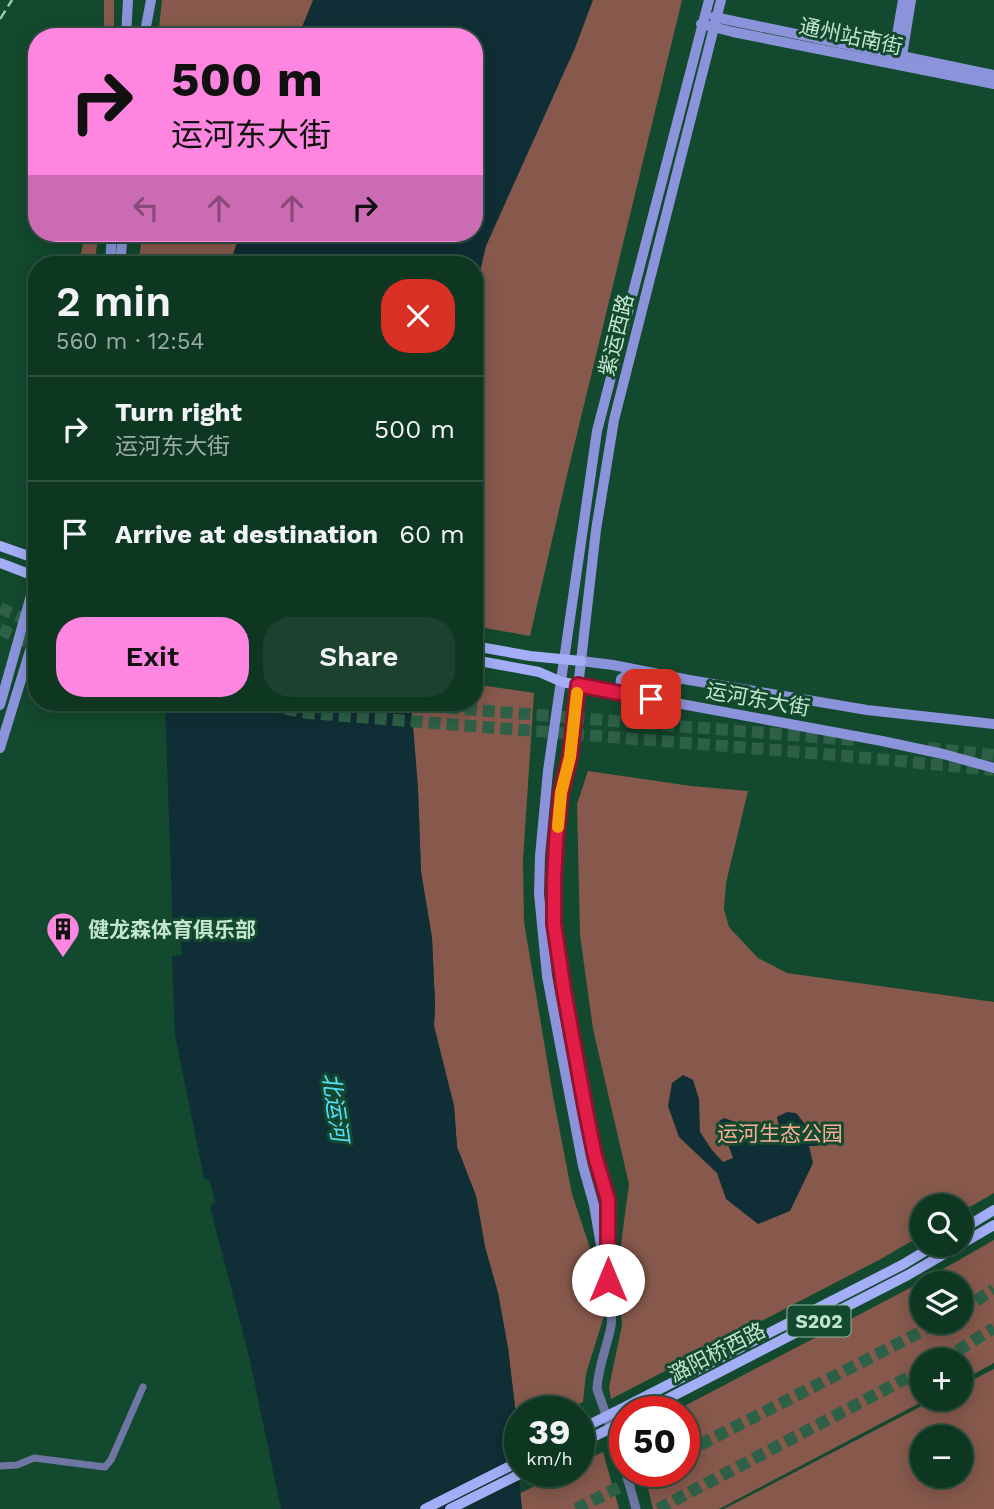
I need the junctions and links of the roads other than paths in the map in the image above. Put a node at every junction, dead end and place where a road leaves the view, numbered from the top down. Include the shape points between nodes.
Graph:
1 (128, 0) edge
2 (151, 0) edge
3 (709, 0) edge
4 (721, 0) edge
5 (903, 0) edge
6 (911, 0) edge
7 (703, 19) junction
8 (716, 22) junction
9 (126, 28) edge
10 (146, 28) edge
11 (897, 60) junction
12 (994, 75) edge
13 (994, 84) edge
14 (0, 546) edge
15 (28, 556) edge
16 (0, 563) edge
17 (28, 573) edge
18 (28, 607) edge
19 (483, 648) edge
20 (28, 657) edge
21 (565, 660) junction
22 (581, 661) junction
23 (483, 662) edge
24 (689, 680) junction
25 (562, 682) junction
26 (578, 685) junction
27 (624, 694) junction
28 (0, 705) edge
29 (994, 724) edge
30 (0, 748) edge
31 (994, 768) edge
32 (994, 1210) edge
33 (973, 1223) edge
34 (994, 1225) edge
35 (915, 1257) edge
36 (608, 1280) junction
37 (143, 1388) dead end
38 (673, 1396) edge
39 (595, 1422) edge
40 (609, 1424) edge
41 (0, 1466) edge
42 (504, 1469) edge
43 (504, 1482) edge
44 (630, 1487) edge
45 (425, 1509) edge
46 (450, 1509) edge
47 (636, 1509) edge

1 - 9 main road
2 - 10 main road
3 - 7 main road, 紫运西路
4 - 8 main road, 紫运西路
5 - 11 main road
6 - 11 main road
7 - 8 main road, 通州站南街
7 - 21 main road, 紫运西路 via 597,431
8 - 11 main road, 通州站南街
8 - 22 main road, 紫运西路 via 614,420
11 - 12 main road, 通州站南街
11 - 13 main road, 通州站南街
14 - 15 main road
16 - 17 main road
18 - 28 main road
19 - 21 main road, 运河东大街
20 - 30 main road
21 - 22 main road, 运河东大街
21 - 25 main road, 紫运西路
22 - 24 main road, 运河东大街
22 - 26 main road, 紫运西路
23 - 25 main road, 运河东大街 via 539,671
24 - 27 main road via 663,682 625,676 619,683
24 - 29 main road, 运河东大街 via 867,710
25 - 26 main road, 运河东大街
25 - 36 main road, 紫运西路 via 548,771 539,894 547,976
26 - 27 main road, 运河东大街
26 - 36 main road, 紫运西路 via 556,841 554,924 586,1112 608,1200
27 - 31 main road, 运河东大街 via 882,741
32 - 33 main road
34 - 38 main road, 潞阳桥西路 / S202 via 908,1275
35 - 39 main road, 潞阳桥西路 / S202, bridge
36 - 40 street via 611,1326 597,1389
37 - 41 street via 105,1467 34,1458
42 - 45 main road
43 - 46 main road
44 - 47 street

